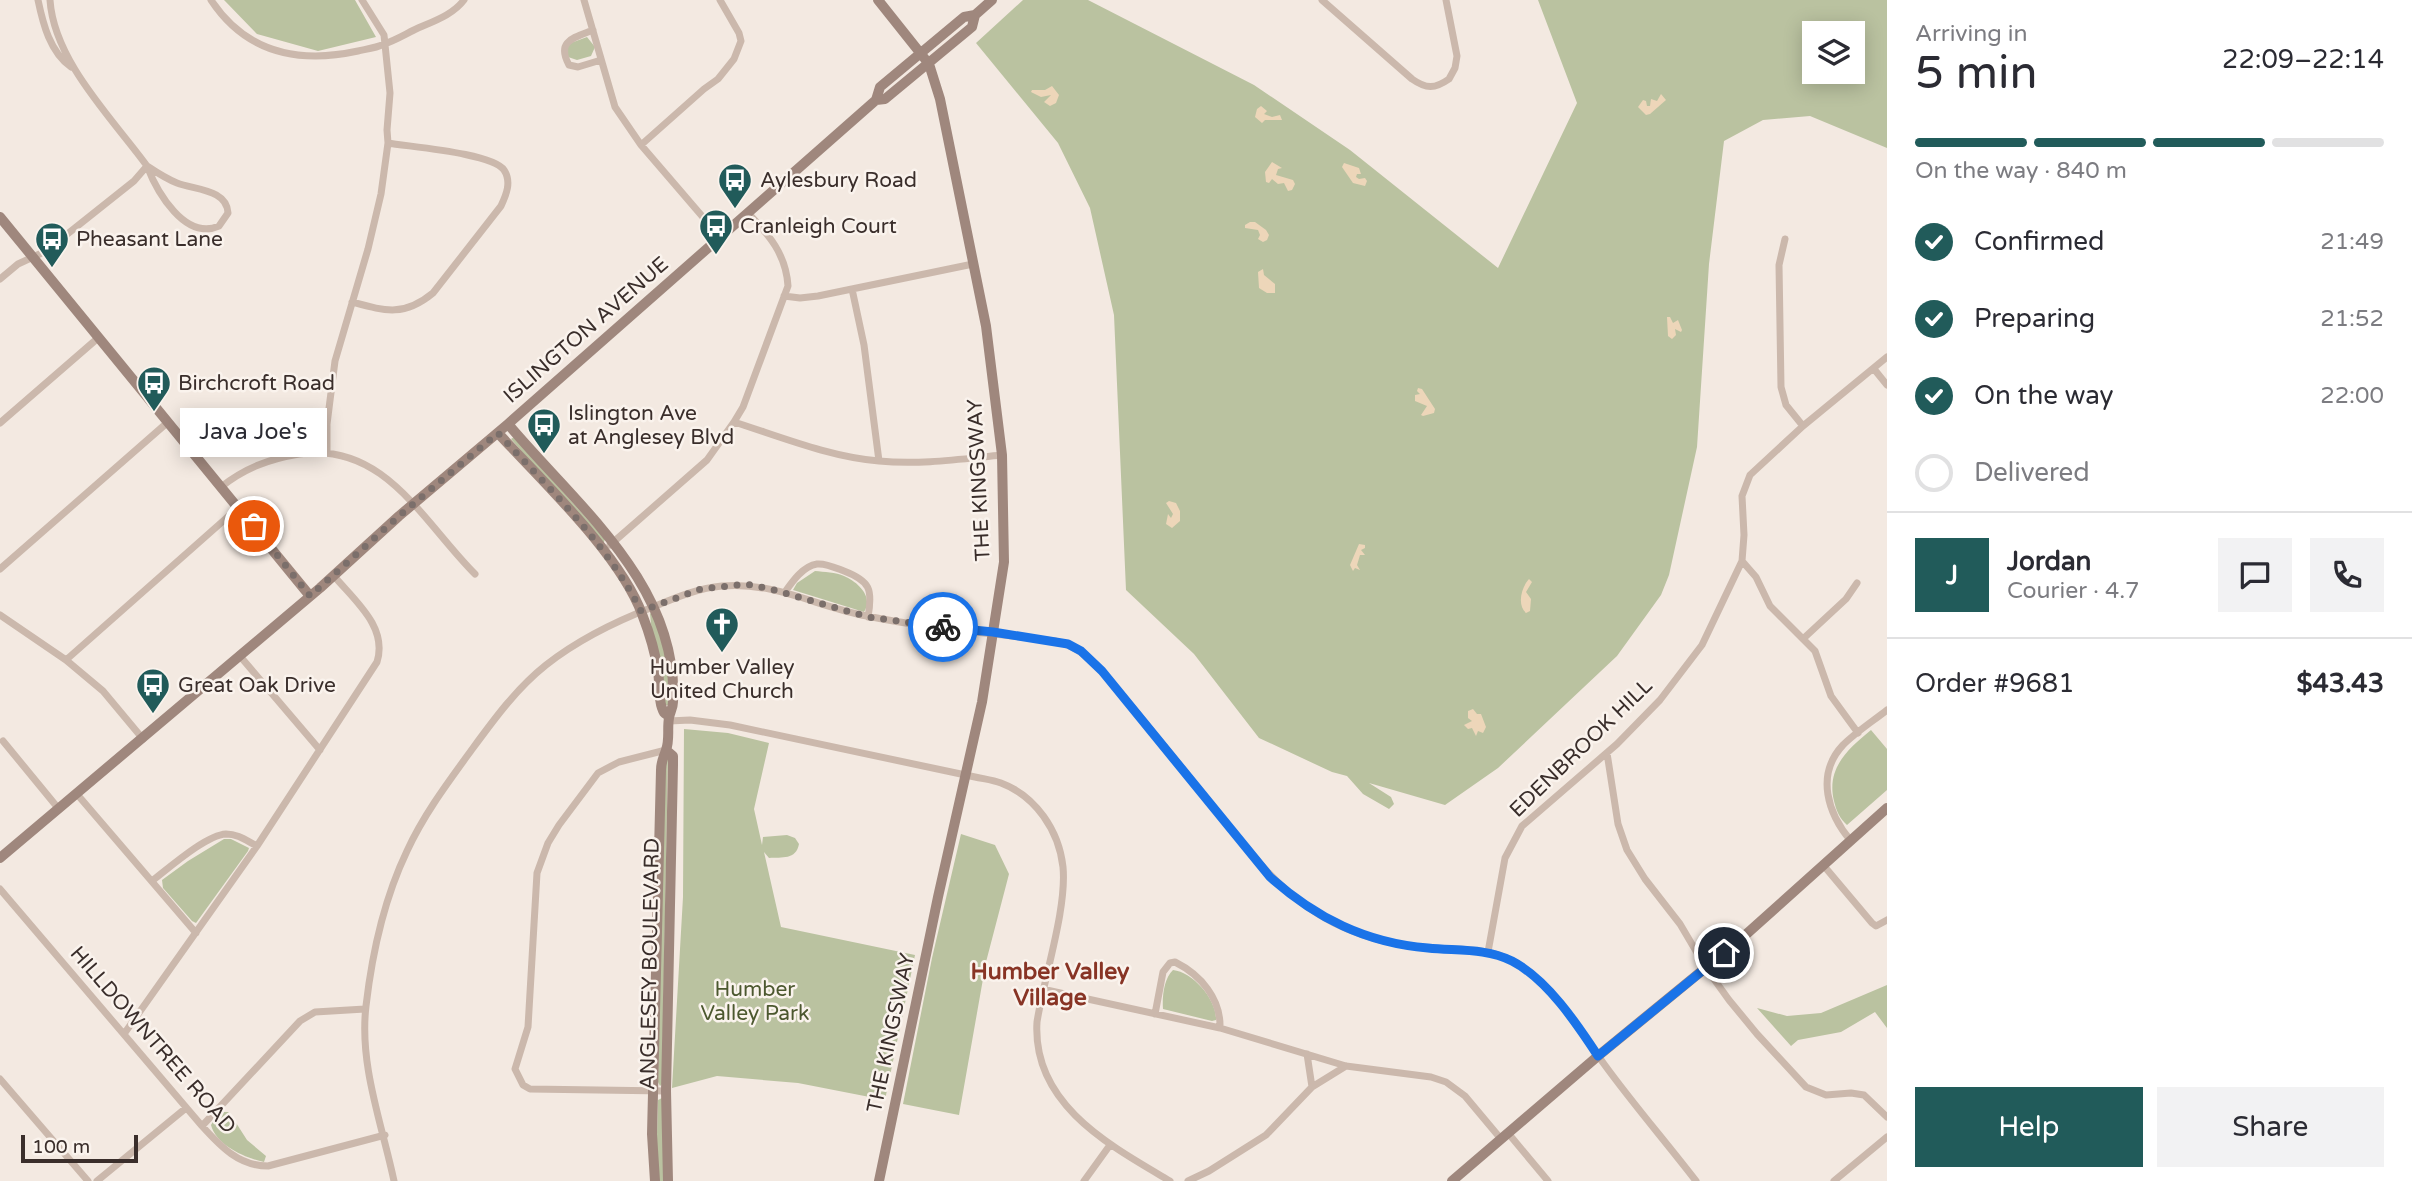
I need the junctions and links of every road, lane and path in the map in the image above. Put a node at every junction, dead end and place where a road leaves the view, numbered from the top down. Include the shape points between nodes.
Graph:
1 (38, 0) edge
2 (50, 0) edge
3 (211, 0) edge
4 (362, 0) edge
5 (464, 0) edge
6 (584, 0) edge
7 (720, 0) edge
8 (878, 0) edge
9 (992, 0) edge
10 (1322, 0) edge
11 (1446, 0) edge
12 (975, 15) junction
13 (593, 30) junction
14 (385, 44) junction
15 (922, 52) junction
16 (601, 60) junction
17 (929, 64) junction
18 (72, 67) junction
19 (876, 100) junction
20 (388, 143) junction
21 (641, 145) junction
22 (147, 166) junction
23 (748, 213) junction
24 (0, 217) edge
25 (720, 237) junction
26 (1785, 239) dead end
27 (33, 258) junction
28 (973, 264) junction
29 (0, 279) edge
30 (852, 289) junction
31 (784, 296) junction
32 (352, 302) junction
33 (98, 338) junction
34 (1887, 357) edge
35 (1874, 369) junction
36 (1887, 385) edge
37 (0, 422) edge
38 (168, 422) junction
39 (734, 422) junction
40 (508, 424) junction
41 (1802, 426) junction
42 (498, 433) junction
43 (327, 452) junction
44 (1002, 455) junction
45 (879, 461) junction
46 (221, 487) junction
47 (414, 504) junction
48 (239, 507) junction
49 (613, 542) junction
50 (603, 551) junction
51 (1742, 561) junction
52 (0, 569) edge
53 (475, 574) dead end
54 (334, 576) junction
55 (1857, 583) dead end
56 (785, 592) junction
57 (310, 596) junction
58 (654, 606) junction
59 (641, 611) junction
60 (0, 615) edge
61 (868, 617) junction
62 (993, 632) junction
63 (1804, 638) junction
64 (239, 655) junction
65 (65, 660) junction
66 (1887, 710) edge
67 (669, 718) junction
68 (1858, 733) junction
69 (143, 739) junction
70 (3, 741) dead end
71 (320, 750) junction
72 (666, 750) junction
73 (1607, 753) junction
74 (965, 775) junction
75 (76, 793) junction
76 (58, 808) junction
77 (1887, 808) edge
78 (1851, 841) junction
79 (257, 846) junction
80 (0, 858) edge
81 (1825, 866) junction
82 (152, 881) junction
83 (0, 889) edge
84 (1887, 920) edge
85 (196, 933) junction
86 (1488, 952) junction
87 (1706, 968) junction
88 (1042, 989) junction
89 (365, 1009) junction
90 (1154, 1014) junction
91 (1220, 1028) junction
92 (124, 1034) junction
93 (1307, 1055) junction
94 (1598, 1056) junction
95 (1346, 1066) junction
96 (0, 1079) edge
97 (1312, 1087) junction
98 (655, 1091) junction
99 (666, 1091) junction
100 (187, 1108) junction
101 (1887, 1116) edge
102 (202, 1126) junction
103 (385, 1135) junction
104 (1504, 1136) junction
105 (1887, 1137) edge
106 (1110, 1145) junction
107 (88, 1181) edge
108 (97, 1181) edge
109 (394, 1181) edge
110 (655, 1181) edge
111 (668, 1181) edge
112 (879, 1181) edge
113 (1084, 1181) edge
114 (1170, 1181) edge
115 (1188, 1181) edge
116 (1452, 1181) edge
117 (1548, 1181) edge
118 (1696, 1181) edge
119 (1834, 1181) edge

1 - 18 street via 54,47
2 - 18 street
3 - 14 street via 231,26 263,47 303,57 332,57
4 - 14 street via 382,29
5 - 14 street via 452,12
6 - 13 street
7 - 21 street via 741,41 734,59 718,79
8 - 15 street, THE KINGSWAY
9 - 12 street, ISLINGTON AVENUE
10 - 11 street via 1412,79 1432,87 1449,79 1457,62
12 - 15 street, ISLINGTON AVENUE via 964,17
12 - 17 street, ISLINGTON AVENUE via 972,27
13 - 16 street
13 - 16 street via 570,39 564,56 569,65 578,67
14 - 20 street via 390,93
15 - 17 street, THE KINGSWAY
15 - 19 street, ISLINGTON AVENUE via 880,88
16 - 21 street via 615,107
17 - 19 street, ISLINGTON AVENUE via 885,99
17 - 28 street, THE KINGSWAY
18 - 22 street
19 - 23 street, ISLINGTON AVENUE
20 - 32 street via 381,194
20 - 32 street via 490,160 505,171 507,192 501,206 423,301 383,311
21 - 25 street
22 - 22 street via 171,206 189,225 211,229 225,221 228,208 220,196 177,183
22 - 27 street via 134,181
23 - 25 street, ISLINGTON AVENUE
23 - 31 street via 781,254 787,278
24 - 27 street
25 - 40 street, ISLINGTON AVENUE
26 - 41 street via 1779,265 1781,387 1786,405
27 - 29 street
27 - 33 street
28 - 30 street
28 - 44 street, THE KINGSWAY via 986,326
30 - 31 street via 800,298
30 - 45 street
31 - 39 street
32 - 43 street via 335,361
33 - 37 street
33 - 38 street
34 - 35 street, EDENBROOK HILL
35 - 36 street
35 - 41 street, EDENBROOK HILL
38 - 46 street
38 - 52 street
39 - 45 street via 797,443
39 - 49 street via 707,460
40 - 42 street, ISLINGTON AVENUE
40 - 49 street, ANGLESEY BOULEVARD
41 - 51 street, EDENBROOK HILL via 1747,480 1742,496
42 - 47 street, ISLINGTON AVENUE
42 - 50 street, ANGLESEY BOULEVARD
43 - 46 street via 256,465
43 - 47 street via 377,470
44 - 45 street via 915,463
44 - 62 street, THE KINGSWAY via 1004,562
46 - 48 street
47 - 53 street
47 - 54 street, ISLINGTON AVENUE
48 - 57 street
48 - 65 street
49 - 50 street
49 - 58 street, ANGLESEY BOULEVARD
50 - 59 street, ANGLESEY BOULEVARD
51 - 63 street via 1770,606
51 - 73 street, EDENBROOK HILL via 1694,657 1660,700
54 - 57 street, ISLINGTON AVENUE
54 - 71 street via 375,626 381,648 377,662
55 - 63 street
56 - 58 street via 746,584 718,586
56 - 61 street
56 - 61 street via 810,567 829,565 867,584
57 - 64 street, ISLINGTON AVENUE
58 - 59 street
58 - 67 street, ANGLESEY BOULEVARD via 668,654 673,706
59 - 67 street, ANGLESEY BOULEVARD via 656,656 661,706
59 - 89 street via 598,630 544,666 501,710 454,774 407,852 390,895
60 - 65 street
61 - 62 street
62 - 74 street, THE KINGSWAY
62 - 86 street via 1068,644 1093,660 1270,877 1308,908 1351,931 1397,944
63 - 68 street via 1815,651 1835,702
64 - 69 street, ISLINGTON AVENUE
64 - 71 street
65 - 69 street via 103,691
66 - 68 street
67 - 72 street, ANGLESEY BOULEVARD
67 - 74 street via 730,725
68 - 78 street via 1838,752 1827,782 1833,814
69 - 75 street, ISLINGTON AVENUE
70 - 76 street
71 - 79 street
72 - 98 street, ANGLESEY BOULEVARD via 661,770
72 - 98 street via 620,762 598,774 548,843 537,873 528,1027 515,1069 530,1089
72 - 99 street, ANGLESEY BOULEVARD via 673,756 673,765
73 - 86 street, EDENBROOK HILL via 1515,836 1502,871
73 - 87 street via 1622,839
74 - 88 street via 1001,783 1027,798 1039,809 1057,841 1063,868 1062,898
74 - 112 street, THE KINGSWAY
75 - 76 street, ISLINGTON AVENUE
75 - 82 street
76 - 80 street, ISLINGTON AVENUE
77 - 78 street
78 - 81 street
79 - 82 street via 240,837 219,835
79 - 85 street
81 - 84 street via 1867,919 1876,926
81 - 87 street
82 - 85 street
83 - 92 street, HILLDOWNTREE ROAD
85 - 92 street
86 - 94 street via 1530,972
87 - 94 street
87 - 101 street via 1806,1087 1826,1094 1864,1095
88 - 90 street
88 - 106 street via 1036,1034 1049,1081 1066,1108
89 - 102 street via 330,1009 300,1021
89 - 103 street via 366,1062
90 - 91 street
90 - 91 street via 1163,972 1175,962 1211,993 1219,1008
91 - 93 street
92 - 100 street, HILLDOWNTREE ROAD
93 - 95 street
93 - 97 street
94 - 104 street
94 - 118 street
95 - 97 street
95 - 104 street via 1446,1082
96 - 107 street
97 - 115 street via 1266,1135
98 - 99 street
98 - 110 street, ANGLESEY BOULEVARD
99 - 111 street, ANGLESEY BOULEVARD
100 - 102 street, HILLDOWNTREE ROAD
100 - 108 street
102 - 103 street, HILLDOWNTREE ROAD via 232,1156 259,1166
103 - 109 street
104 - 116 street
104 - 117 street
105 - 119 street
106 - 113 street
106 - 114 street

